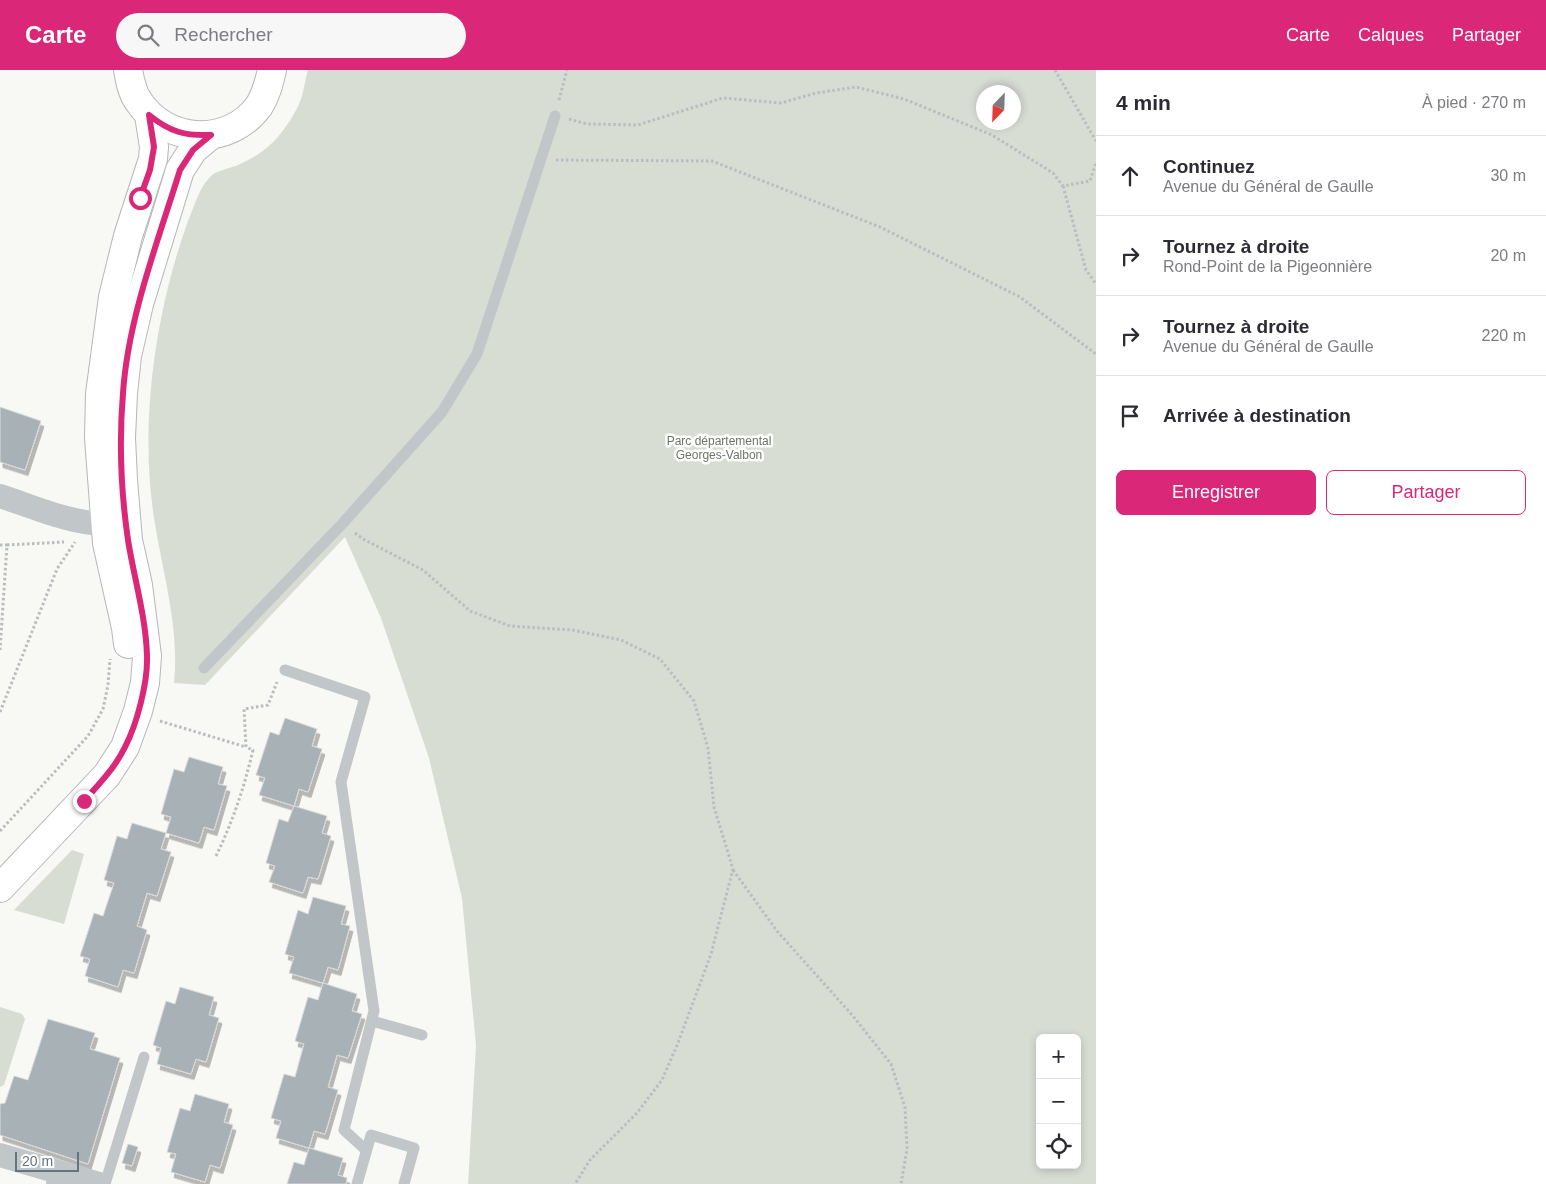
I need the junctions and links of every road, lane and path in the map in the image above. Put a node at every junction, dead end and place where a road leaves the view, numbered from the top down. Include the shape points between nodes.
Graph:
1 (128, 70) edge
2 (272, 70) edge
3 (567, 70) edge
4 (1055, 70) edge
5 (149, 115) junction
6 (554, 116) junction
7 (211, 135) junction
8 (1096, 141) edge
9 (540, 160) junction
10 (1096, 163) edge
11 (1063, 186) junction
12 (1096, 284) edge
13 (1096, 354) edge
14 (0, 496) edge
15 (343, 523) junction
16 (98, 524) junction
17 (75, 541) junction
18 (0, 545) edge
19 (8, 546) junction
20 (0, 650) edge
21 (204, 668) dead end
22 (285, 670) joint
23 (0, 712) edge
24 (155, 720) dead end
25 (246, 747) junction
26 (216, 856) dead end
27 (0, 863) edge
28 (733, 869) junction
29 (0, 888) edge
30 (372, 1021) junction
31 (422, 1035) dead end
32 (144, 1056) dead end
33 (366, 1150) junction
34 (0, 1155) edge
35 (60, 1178) edge
36 (98, 1184) edge
37 (105, 1184) edge
38 (357, 1184) edge
39 (404, 1184) edge
40 (575, 1184) edge
41 (901, 1184) edge

1 - 5 main road via 138,102
2 - 7 main road via 268,88 259,105 246,119 230,130
3 - 6 path
4 - 8 path
5 - 7 main road via 178,133
5 - 16 main road via 153,159 128,236 113,297 101,385
6 - 9 lane
6 - 11 path via 587,124 638,125 722,98 780,103 856,87 904,99 992,135 1053,172
7 - 29 main road via 193,150 180,170 139,304 127,356 121,438 123,480 128,540 138,585 147,656 146,683 126,747 107,775
9 - 13 path via 712,161 880,227 1020,297
9 - 15 lane via 477,354 442,412
10 - 11 path via 1090,181
11 - 12 path via 1086,270
14 - 16 street via 70,519
15 - 21 lane
15 - 28 path via 363,540 423,570 470,612 510,626 572,630 621,640 660,659 694,700 708,748 714,807
16 - 17 path
16 - 27 main road via 107,543 126,628 129,656 123,705 110,739 92,766
17 - 19 path
17 - 23 path via 57,569
18 - 19 path
19 - 20 path
22 - 25 path via 281,671 268,704 244,709
22 - 30 lane via 365,697 341,782 374,1011
24 - 25 path
25 - 26 path via 253,750 242,794
28 - 40 path via 710,954 662,1080 637,1113 590,1160
28 - 41 path via 777,931 891,1064 905,1107 907,1149
30 - 31 lane
30 - 33 lane via 344,1130
32 - 37 lane
33 - 38 lane
33 - 39 lane via 371,1135 414,1148
34 - 35 street
35 - 36 street

